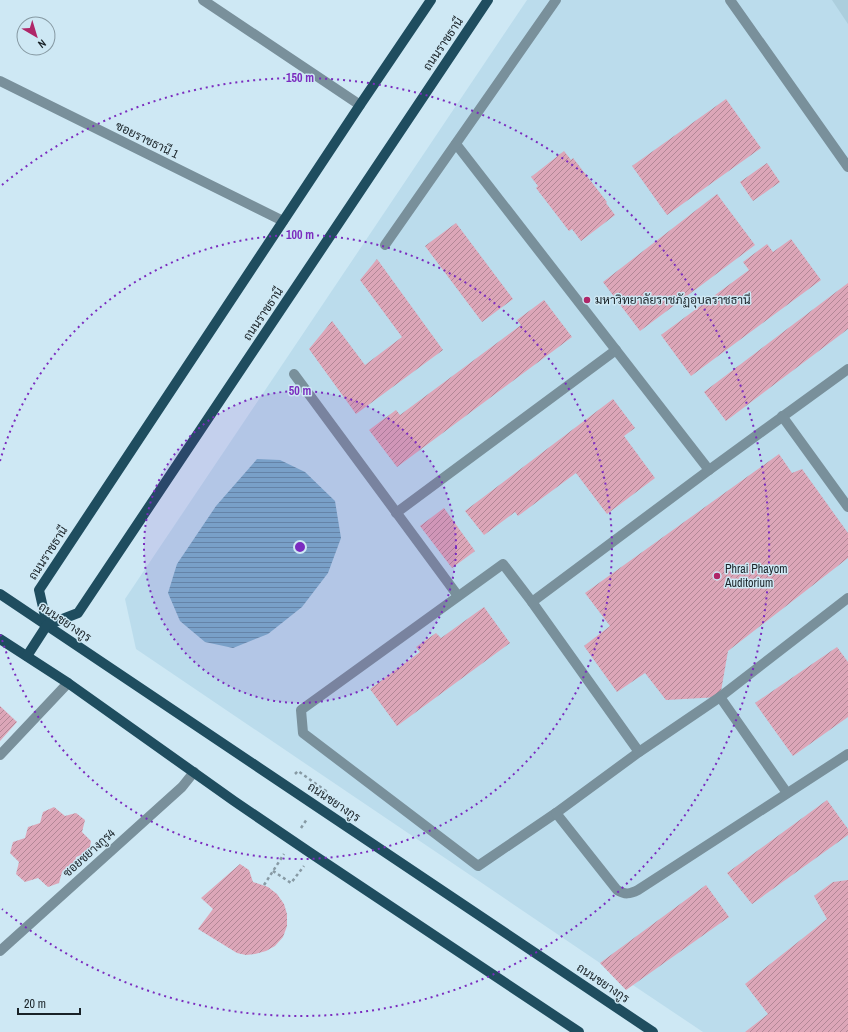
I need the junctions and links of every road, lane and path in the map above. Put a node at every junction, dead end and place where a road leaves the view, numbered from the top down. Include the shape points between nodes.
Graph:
1 (204, 0) edge
2 (431, 0) edge
3 (488, 0) edge
4 (556, 0) edge
5 (730, 0) edge
6 (0, 81) edge
7 (360, 105) junction
8 (456, 144) junction
9 (848, 167) edge
10 (283, 221) junction
11 (385, 245) dead end
12 (616, 350) junction
13 (848, 369) edge
14 (294, 374) dead end
15 (782, 416) junction
16 (709, 470) junction
17 (848, 507) edge
18 (396, 513) junction
19 (0, 594) edge
20 (458, 596) junction
21 (848, 598) edge
22 (532, 602) junction
23 (47, 626) junction
24 (0, 639) edge
25 (27, 656) junction
26 (68, 683) junction
27 (720, 697) junction
28 (639, 752) junction
29 (848, 754) edge
30 (0, 755) edge
31 (298, 771) dead end
32 (194, 772) junction
33 (326, 790) dead end
34 (787, 793) junction
35 (556, 814) junction
36 (312, 854) junction
37 (273, 871) dead end
38 (0, 951) edge
39 (579, 1032) edge
40 (653, 1032) edge

1 - 7 street
2 - 7 main road, ถนนราชธานี
3 - 23 main road, ถนนราชธานี via 78,613
4 - 8 street
5 - 9 street
6 - 10 street, ซอยราชธานี 1
7 - 10 main road, ถนนราชธานี
8 - 11 street
8 - 12 street
10 - 23 main road, ถนนราชธานี via 39,590
12 - 16 street
12 - 18 street
13 - 15 street
14 - 18 street
15 - 16 street
15 - 17 street
16 - 22 street
18 - 20 street
19 - 23 main road, ถนนชยางกูร
20 - 22 street via 503,564
20 - 35 street via 301,710 303,733 478,866
21 - 27 street
22 - 28 street
23 - 25 main road
23 - 40 main road, ถนนชยางกูร
24 - 25 main road
25 - 26 main road
26 - 30 street
26 - 32 main road
27 - 28 street
27 - 34 street
28 - 35 street
29 - 34 street
31 - 33 path
32 - 36 main road
32 - 38 street, ซอยชยางกูร4 via 182,787
34 - 35 street via 631,894 617,890
36 - 37 path via 291,883
36 - 39 main road

